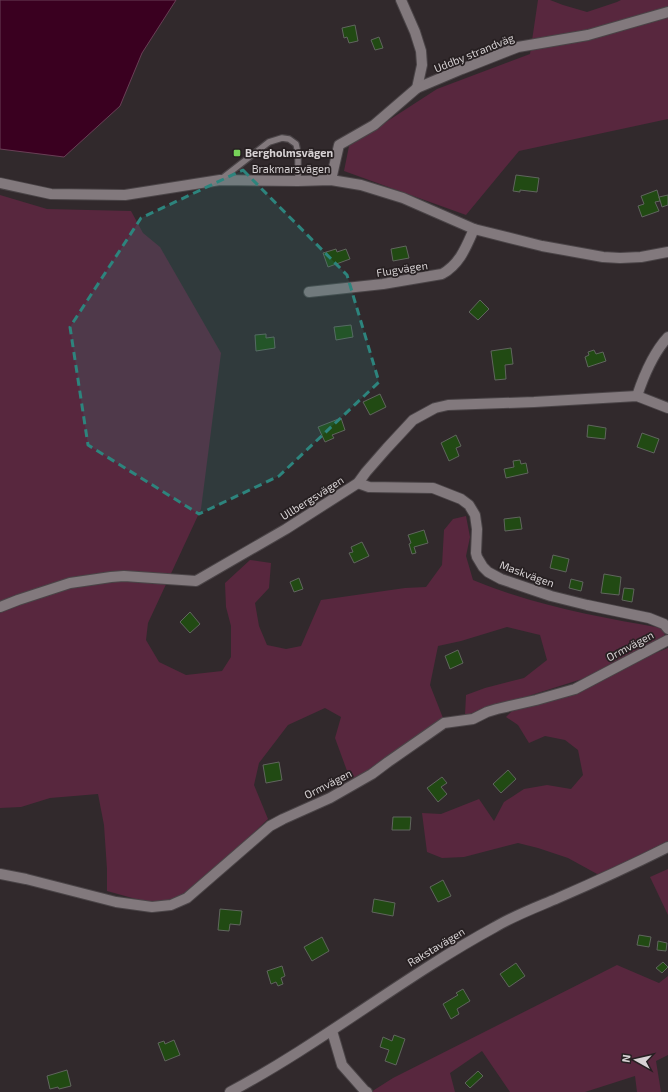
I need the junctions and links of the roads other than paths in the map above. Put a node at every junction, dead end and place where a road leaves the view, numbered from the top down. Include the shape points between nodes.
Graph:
1 (401, 0) edge
2 (668, 12) edge
3 (417, 88) junction
4 (220, 180) junction
5 (331, 180) junction
6 (298, 181) junction
7 (0, 183) edge
8 (474, 229) junction
9 (668, 252) edge
10 (309, 292) dead end
11 (668, 337) edge
12 (637, 396) junction
13 (668, 408) edge
14 (358, 483) junction
15 (0, 607) edge
16 (668, 628) edge
17 (668, 640) edge
18 (668, 847) edge
19 (0, 874) edge
20 (332, 1030) junction
21 (230, 1092) edge
22 (367, 1092) edge

1 - 3 street via 421,51 422,65
2 - 3 street, Uddby strandväg via 588,34 518,47
3 - 5 street, Uddby strandväg via 374,125 339,145
4 - 6 street, Brakmarsvägen
4 - 6 lane via 269,142 282,138 296,144
4 - 7 street, Brakmarsvägen via 125,195 51,194
5 - 6 street, Brakmarsvägen
5 - 8 street, Brakmarsvägen via 361,185 403,198
8 - 9 street, Brakmarsvägen via 542,246 603,257 641,257
8 - 10 street, Flugvägen via 465,250 449,270 442,274
11 - 12 street via 649,364
12 - 13 street, Ullbergsvägen
12 - 14 street, Ullbergsvägen via 448,405 435,408 413,420
14 - 15 street, Ullbergsvägen via 286,529 196,581 111,577 70,583
14 - 16 street, Maskvägen via 369,487 433,488 461,499 469,505 475,515 476,553 488,572 551,596 649,618
17 - 19 street, Ormvägen via 575,689 492,711 472,719 444,724 372,774 330,798 270,826 187,898 171,905 152,907 116,902
18 - 20 street, Rakstavägen via 496,926 434,962
20 - 21 street, Rakstavägen via 262,1075
20 - 22 street via 342,1066

